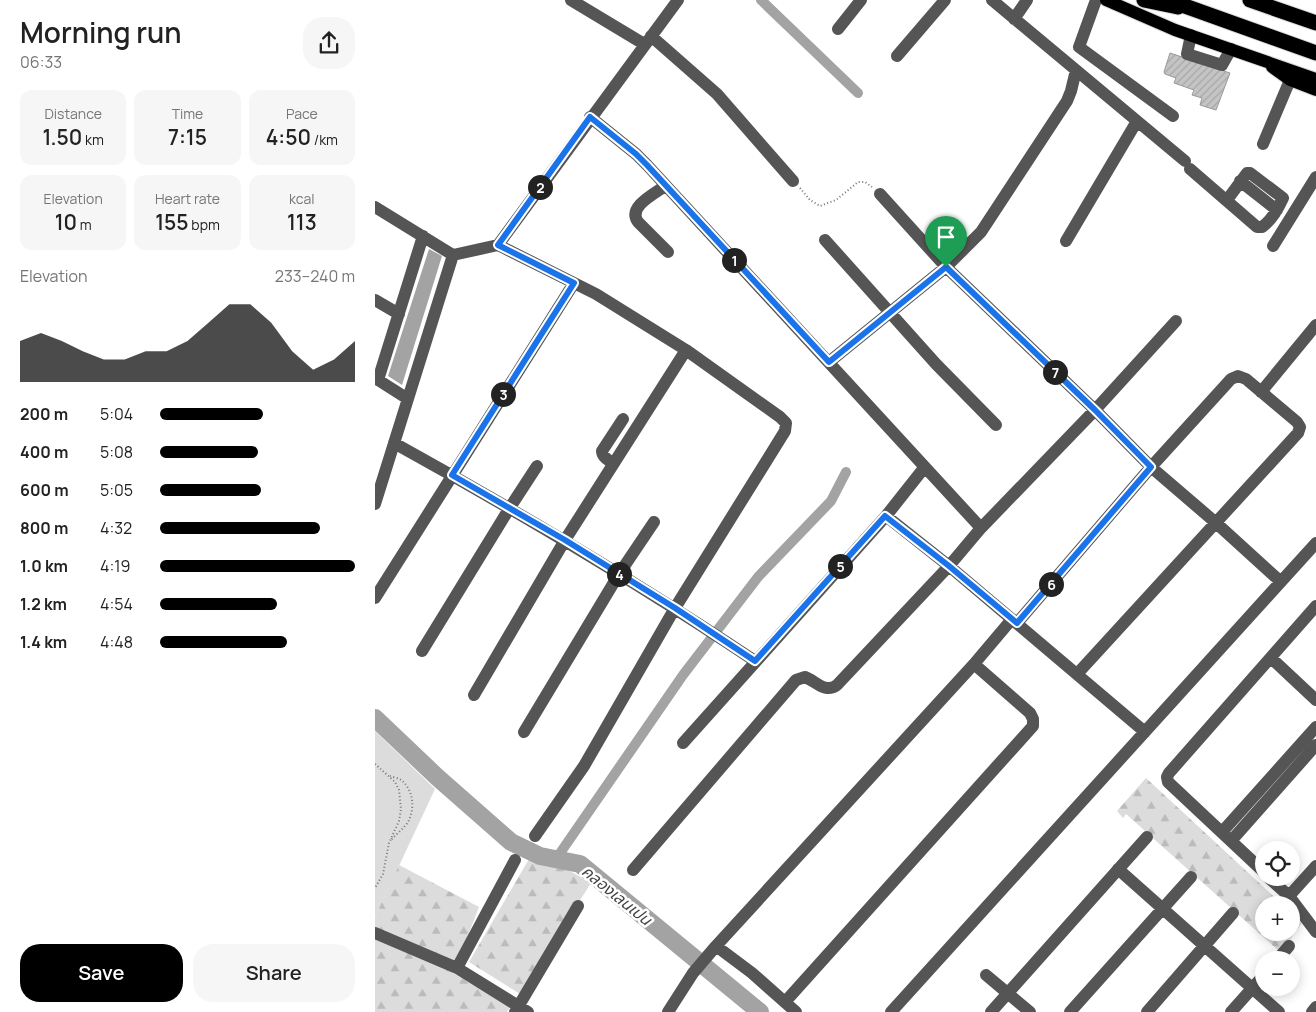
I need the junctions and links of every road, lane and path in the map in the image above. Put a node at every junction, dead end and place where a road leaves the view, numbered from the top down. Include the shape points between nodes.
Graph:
1 (571, 0) edge
2 (678, 0) edge
3 (861, 0) edge
4 (945, 0) edge
5 (992, 0) edge
6 (1027, 0) edge
7 (1096, 0) edge
8 (1106, 0) edge
9 (1144, 0) edge
10 (1168, 0) edge
11 (1249, 0) edge
12 (1192, 9) junction
13 (1014, 19) junction
14 (1316, 23) edge
15 (838, 29) dead end
16 (1191, 35) junction
17 (648, 40) junction
18 (1231, 50) junction
19 (1316, 53) edge
20 (897, 56) dead end
21 (1263, 60) junction
22 (1075, 70) junction
23 (1316, 79) edge
24 (1290, 80) junction
25 (1316, 90) edge
26 (1173, 116) dead end
27 (590, 117) junction
28 (1137, 120) junction
29 (1263, 144) dead end
30 (1316, 177) edge
31 (793, 181) joint
32 (1240, 181) junction
33 (665, 186) junction
34 (880, 194) joint
35 (1283, 198) junction
36 (1227, 200) junction
37 (1302, 202) junction
38 (375, 207) edge
39 (1277, 210) junction
40 (423, 236) junction
41 (825, 240) dead end
42 (1066, 241) dead end
43 (498, 245) junction
44 (1273, 246) dead end
45 (668, 252) dead end
46 (453, 255) junction
47 (946, 267) junction
48 (574, 283) junction
49 (375, 300) edge
50 (889, 313) junction
51 (399, 314) junction
52 (1176, 321) dead end
53 (1316, 325) edge
54 (686, 350) junction
55 (829, 362) junction
56 (376, 379) edge
57 (1261, 392) junction
58 (408, 399) junction
59 (1095, 410) junction
60 (623, 419) dead end
61 (996, 425) dead end
62 (395, 443) junction
63 (613, 464) junction
64 (537, 466) dead end
65 (1151, 467) junction
66 (924, 468) junction
67 (380, 470) edge
68 (452, 475) junction
69 (375, 504) edge
70 (509, 509) junction
71 (885, 516) junction
72 (654, 522) dead end
73 (1215, 522) junction
74 (981, 528) junction
75 (565, 540) junction
76 (1316, 543) edge
77 (949, 566) junction
78 (619, 574) junction
79 (1281, 582) junction
80 (375, 598) edge
81 (1316, 606) edge
82 (675, 608) junction
83 (1015, 621) junction
84 (422, 651) dead end
85 (1271, 658) junction
86 (755, 661) junction
87 (974, 664) junction
88 (1078, 673) junction
89 (474, 695) dead end
90 (1316, 700) edge
91 (1316, 727) edge
92 (524, 732) dead end
93 (1145, 732) junction
94 (683, 743) dead end
95 (1316, 745) edge
96 (375, 764) edge
97 (389, 776) junction
98 (535, 836) dead end
99 (1147, 837) dead end
100 (1227, 837) junction
101 (389, 842) junction
102 (515, 860) dead end
103 (1255, 863) edge
104 (1316, 866) edge
105 (1118, 869) junction
106 (633, 870) dead end
107 (1191, 878) dead end
108 (1278, 886) edge
109 (375, 888) edge
110 (1289, 896) joint
111 (578, 906) dead end
112 (1162, 909) junction
113 (1300, 911) edge
114 (1233, 913) dead end
115 (1316, 932) edge
116 (375, 933) edge
117 (1289, 946) dead end
118 (1205, 947) junction
119 (714, 949) junction
120 (1285, 951) edge
121 (457, 968) junction
122 (986, 975) dead end
123 (1255, 985) edge
124 (1252, 988) junction
125 (1009, 993) junction
126 (785, 1002) junction
127 (1316, 1007) edge
128 (520, 1010) edge
129 (668, 1012) edge
130 (796, 1012) edge
131 (891, 1012) edge
132 (991, 1012) edge
133 (1030, 1012) edge
134 (1069, 1012) edge
135 (1147, 1012) edge
136 (1231, 1012) edge
137 (1279, 1012) edge
138 (1312, 1012) edge

1 - 17 street
2 - 17 street
3 - 15 street
4 - 20 street
5 - 13 street
6 - 13 street
7 - 26 street via 1079,47
8 - 16 main road
9 - 12 highway
10 - 12 highway
11 - 14 highway
12 - 19 highway
13 - 22 street
16 - 18 main road
16 - 18 street via 1187,54 1222,65
17 - 27 street
17 - 31 street via 717,94
18 - 21 main road
21 - 23 main road
21 - 24 main road
22 - 28 street
22 - 47 street via 1067,101 997,208 981,232
24 - 25 main road
24 - 29 street
27 - 33 street via 636,154
27 - 43 street
28 - 36 street
28 - 42 street
30 - 37 street
31 - 34 path via 820,206 836,200 858,182 865,182
32 - 35 street via 1250,173
32 - 36 street
32 - 39 street
33 - 45 street via 637,207 634,218
33 - 55 street
34 - 47 street
35 - 37 street via 1289,196
35 - 39 street
36 - 39 street via 1257,226 1266,224
37 - 44 street
38 - 40 street
40 - 46 street
40 - 51 street
41 - 50 street
43 - 46 street
43 - 48 street
46 - 58 street
47 - 50 street
47 - 59 street
48 - 54 street
48 - 68 street
49 - 51 street
50 - 55 street
50 - 61 street
51 - 56 street
52 - 59 street
53 - 57 street
54 - 63 street
54 - 82 street via 786,424 785,431
55 - 66 street
56 - 58 street
57 - 65 street via 1246,379 1238,376 1231,379
57 - 73 street via 1297,422 1300,427 1298,433
58 - 62 street
59 - 65 street
59 - 74 street
60 - 63 street via 602,451
62 - 67 street
62 - 68 street
63 - 75 street
64 - 70 street
65 - 73 street
65 - 83 street
66 - 71 street
66 - 74 street
67 - 69 street
68 - 70 street
68 - 80 street
70 - 75 street
70 - 84 street
71 - 77 street
71 - 86 street
72 - 78 street
73 - 79 street
73 - 88 street
74 - 77 street
75 - 78 street
75 - 89 street
76 - 79 street
77 - 83 street
77 - 106 street via 832,689 826,690 805,676 796,680
78 - 82 street
78 - 92 street
79 - 93 street
81 - 85 street
82 - 86 street
82 - 98 street via 584,766
83 - 87 street
83 - 88 street
85 - 90 street
85 - 100 street via 1167,777 1168,782
86 - 94 street
87 - 119 street
87 - 126 street via 1030,713 1033,726
88 - 93 street
91 - 100 street
93 - 131 street
95 - 100 street
96 - 97 path
97 - 101 path via 399,790 401,808
97 - 101 path via 401,780 410,792 413,804 409,820
99 - 105 street
100 - 103 street
101 - 109 path via 383,874
102 - 121 street
104 - 110 street
105 - 112 street
105 - 125 street
107 - 112 street
108 - 110 street
111 - 128 street
112 - 118 street
112 - 134 street
113 - 115 street
114 - 118 street
116 - 121 street
117 - 120 street
118 - 124 street
118 - 135 street
119 - 126 street via 752,973
119 - 129 street via 693,973
121 - 128 street
122 - 125 street
123 - 124 street
124 - 136 street
124 - 137 street
125 - 132 street
125 - 133 street
126 - 130 street
127 - 138 street

